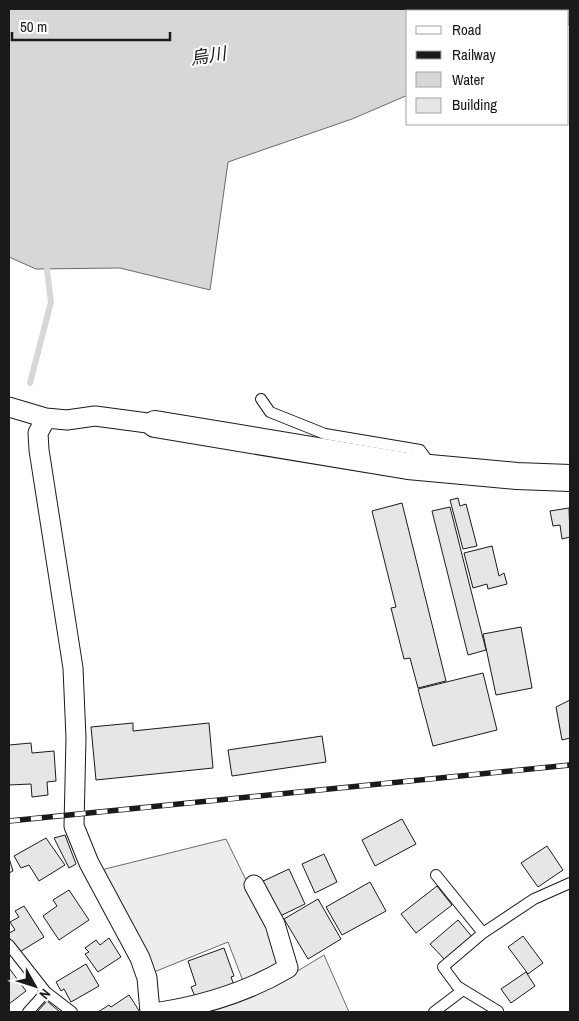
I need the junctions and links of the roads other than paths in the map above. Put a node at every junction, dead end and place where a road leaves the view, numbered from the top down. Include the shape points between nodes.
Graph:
1 (261, 399) dead end
2 (9, 407) edge
3 (46, 418) junction
4 (155, 424) joint
5 (433, 468) junction
6 (570, 478) edge
7 (436, 875) dead end
8 (570, 883) edge
9 (254, 885) dead end
10 (483, 933) junction
11 (9, 945) edge
12 (463, 990) junction
13 (46, 992) junction
14 (498, 1011) edge
15 (28, 1012) edge
16 (72, 1012) edge
17 (150, 1012) edge
18 (160, 1012) edge
19 (434, 1012) edge

1 - 5 lane via 270,412 325,434 420,450
2 - 3 street
3 - 4 street via 67,420 95,416
3 - 17 street via 38,433 39,450 76,701 74,826 89,863 140,958
4 - 5 street
5 - 6 street
7 - 10 lane
8 - 10 lane via 534,899
9 - 18 street via 274,924 288,968 267,980 193,1007
10 - 12 lane via 443,967
11 - 13 lane
12 - 14 lane
12 - 19 lane
13 - 15 lane
13 - 16 lane

